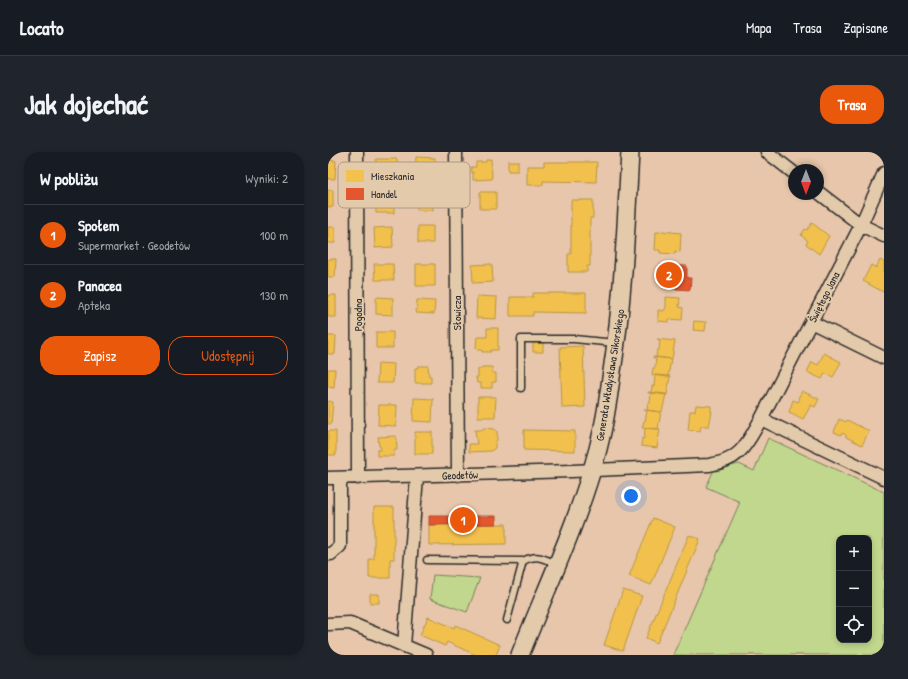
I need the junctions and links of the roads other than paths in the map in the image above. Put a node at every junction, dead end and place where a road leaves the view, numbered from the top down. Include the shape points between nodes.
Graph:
1 (357, 152) edge
2 (456, 152) edge
3 (630, 152) edge
4 (767, 152) edge
5 (357, 162) edge
6 (456, 162) edge
7 (788, 168) edge
8 (884, 173) edge
9 (824, 197) edge
10 (357, 208) edge
11 (456, 208) edge
12 (861, 225) junction
13 (884, 236) edge
14 (811, 322) junction
15 (617, 343) junction
16 (884, 358) edge
17 (521, 388) dead end
18 (761, 419) junction
19 (591, 471) junction
20 (458, 475) junction
21 (417, 476) junction
22 (334, 478) edge
23 (358, 478) junction
24 (884, 478) edge
25 (328, 554) edge
26 (427, 560) dead end
27 (523, 561) junction
28 (558, 565) junction
29 (507, 620) dead end
30 (328, 624) edge
31 (404, 646) junction
32 (426, 655) edge
33 (520, 655) edge

1 - 5 street, Pogodna
2 - 6 street, Słowicza
3 - 15 street, Generała Władysława Sikorskiego
4 - 7 street
8 - 12 street, Świętego Jana
9 - 12 street
10 - 23 street, Pogodna
11 - 20 street, Słowicza
12 - 13 street
12 - 14 street, Świętego Jana
14 - 16 street
14 - 18 street, Świętego Jana
15 - 17 lane via 574,339 521,339
15 - 19 street, Generała Władysława Sikorskiego via 603,426
18 - 19 street, Świętego Jana via 739,453 721,463
18 - 24 street
19 - 20 street, Geodetów
19 - 28 street, Generała Władysława Sikorskiego
20 - 21 street, Geodetów
21 - 23 street, Geodetów
21 - 31 street
22 - 23 street, Geodetów
22 - 25 street via 340,546
26 - 27 lane
27 - 28 lane via 538,557
27 - 29 lane
28 - 33 street, Generała Władysława Sikorskiego
30 - 31 street via 350,623
31 - 32 street

